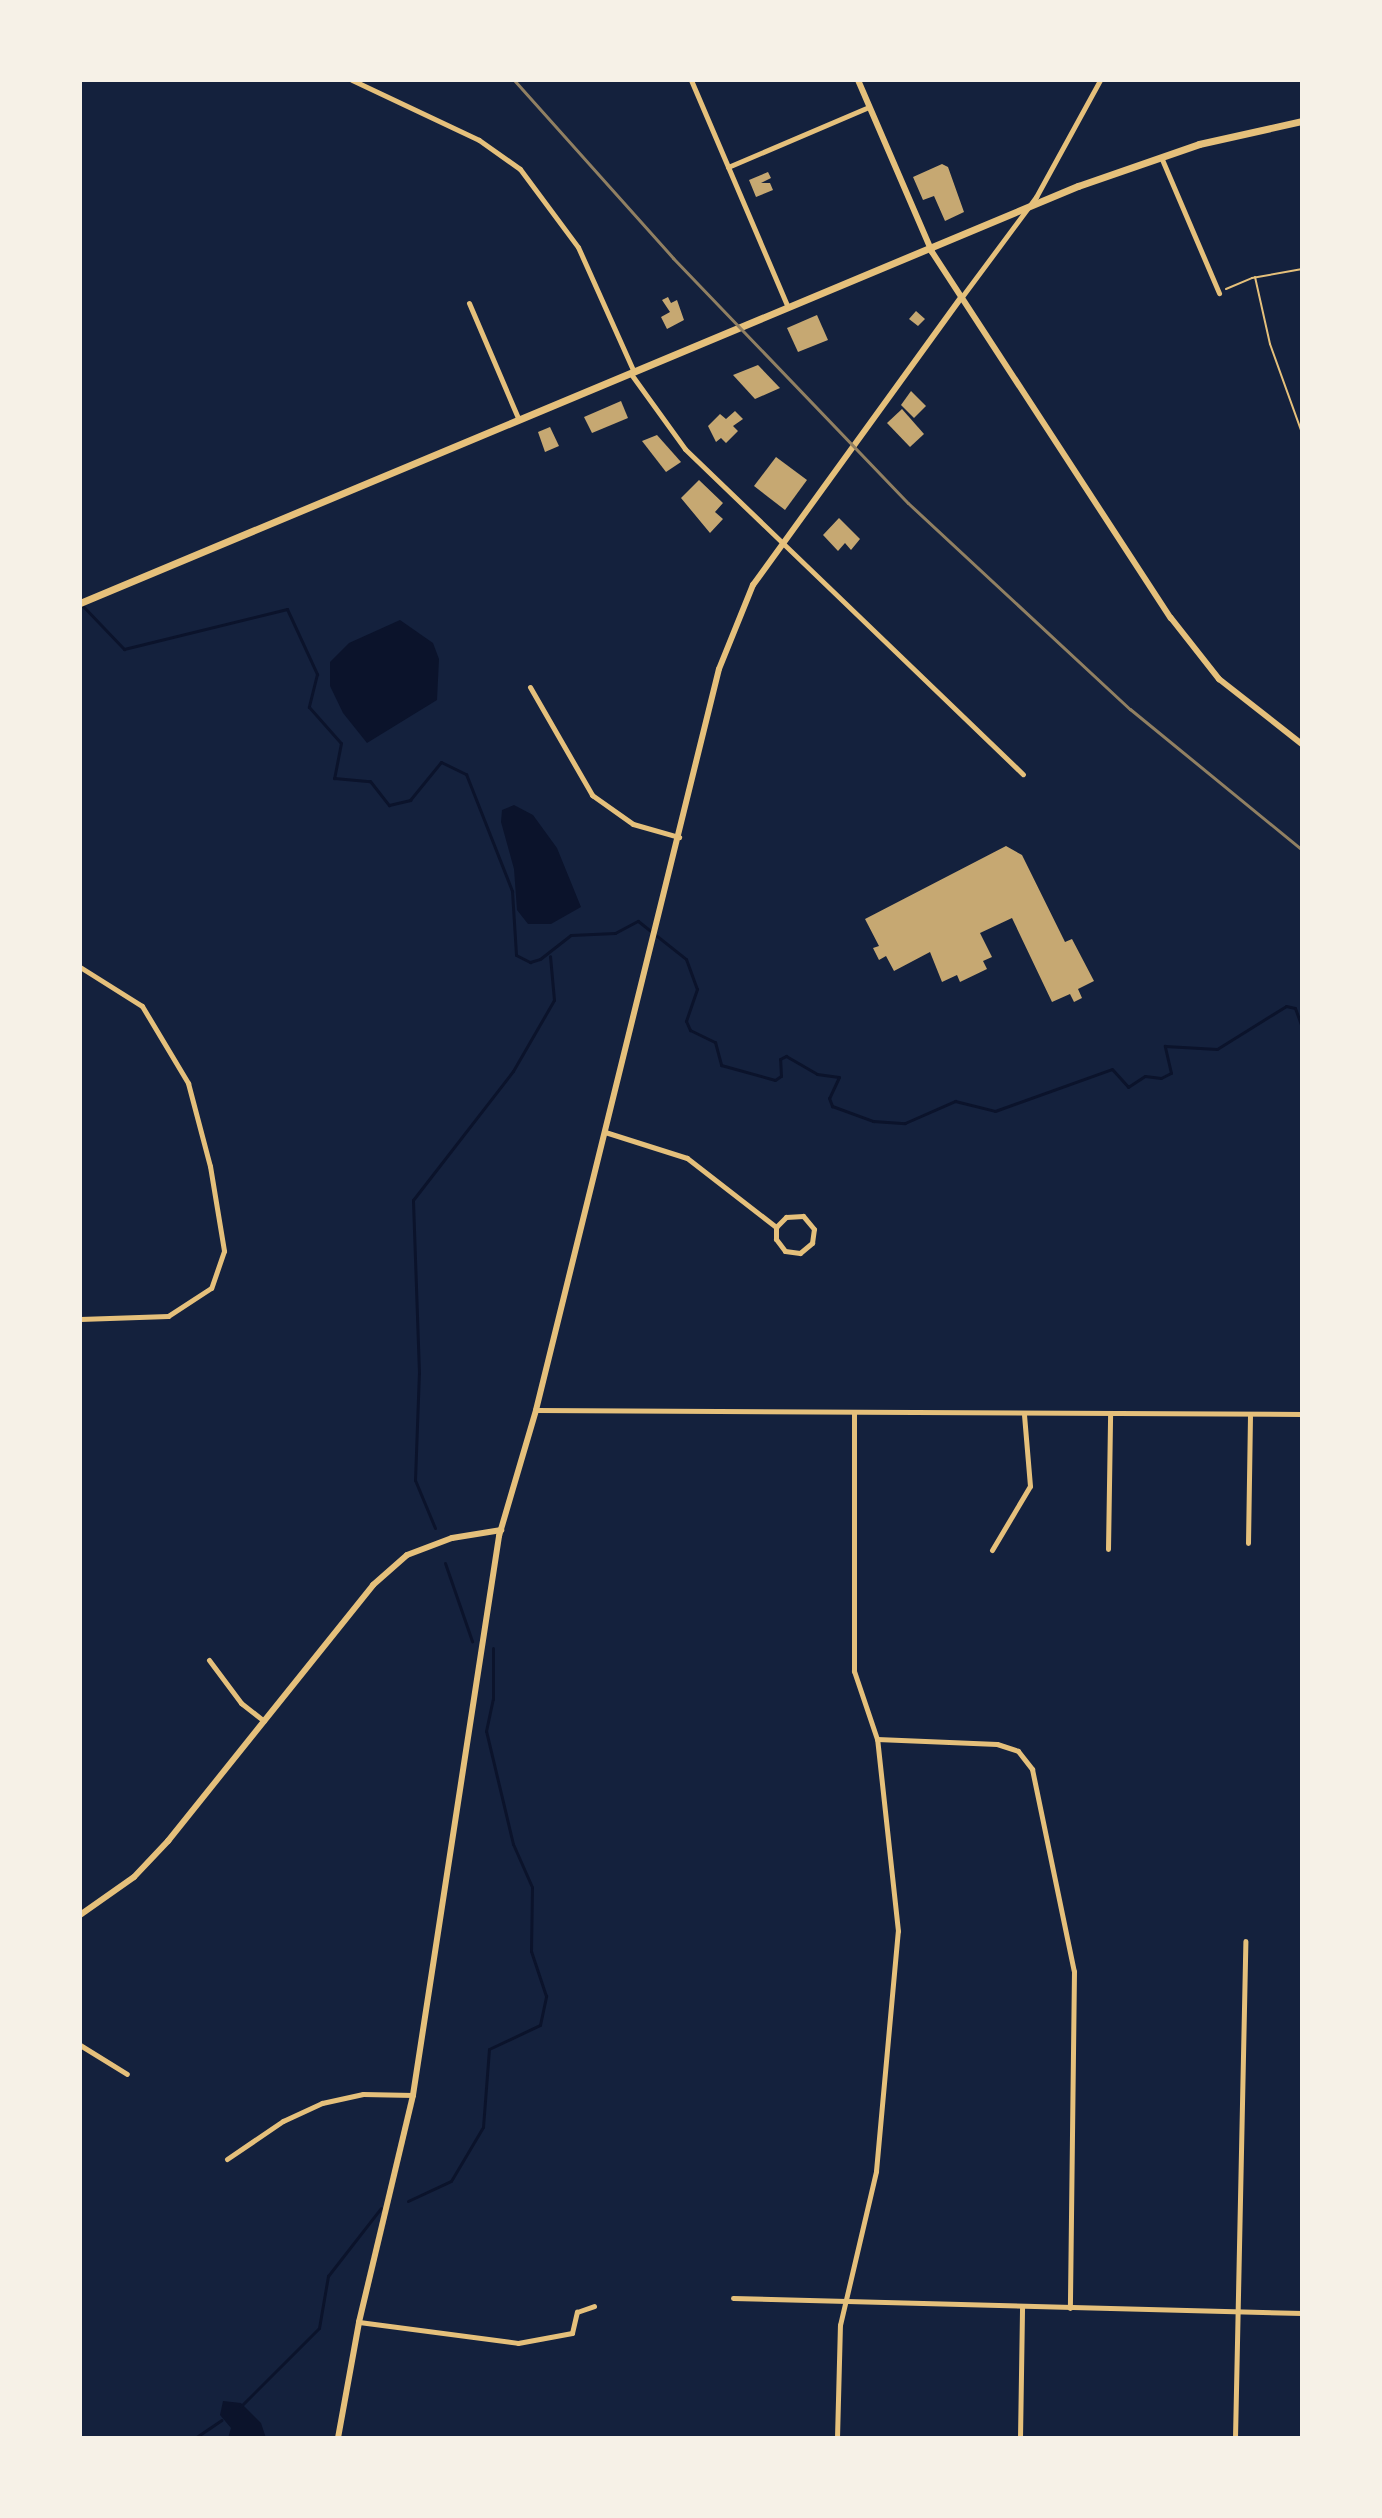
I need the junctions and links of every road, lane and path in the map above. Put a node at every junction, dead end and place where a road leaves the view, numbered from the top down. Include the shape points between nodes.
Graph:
1 (352, 80) edge
2 (691, 80) edge
3 (858, 80) edge
4 (1100, 80) edge
5 (869, 107) junction
6 (1302, 121) edge
7 (1161, 156) junction
8 (728, 167) junction
9 (1029, 206) junction
10 (930, 248) junction
11 (1302, 269) edge
12 (1255, 277) junction
13 (1219, 293) joint
14 (961, 298) junction
15 (469, 303) dead end
16 (788, 308) junction
17 (633, 373) junction
18 (520, 421) junction
19 (1302, 433) edge
20 (784, 540) junction
21 (80, 603) edge
22 (530, 687) dead end
23 (1302, 744) edge
24 (1023, 774) dead end
25 (680, 837) junction
26 (80, 967) edge
27 (605, 1132) junction
28 (776, 1227) junction
29 (80, 1319) edge
30 (536, 1410) junction
31 (854, 1412) junction
32 (1302, 1414) edge
33 (1024, 1415) junction
34 (1110, 1415) junction
35 (1250, 1416) junction
36 (501, 1530) junction
37 (1248, 1543) dead end
38 (1108, 1549) dead end
39 (992, 1550) dead end
40 (209, 1660) dead end
41 (264, 1721) junction
42 (877, 1739) junction
43 (80, 1915) edge
44 (1245, 1941) dead end
45 (80, 2045) edge
46 (127, 2074) dead end
47 (413, 2095) junction
48 (227, 2159) dead end
49 (733, 2298) dead end
50 (844, 2302) junction
51 (594, 2306) dead end
52 (1022, 2306) junction
53 (1070, 2308) junction
54 (1238, 2312) junction
55 (1302, 2313) edge
56 (359, 2322) junction
57 (338, 2438) edge
58 (837, 2438) edge
59 (1020, 2438) edge
60 (1235, 2438) edge

1 - 17 street via 479,140 520,169 578,247
2 - 8 street
3 - 5 street
4 - 9 street
5 - 8 street
5 - 10 street
6 - 7 main road
7 - 9 main road
7 - 13 street
8 - 16 street
9 - 10 main road
9 - 14 street
10 - 14 street
10 - 16 main road
11 - 12 path
12 - 13 path
12 - 19 path via 1270,344
14 - 20 street
14 - 23 street via 1194,651 1236,695
15 - 18 street
16 - 17 main road
17 - 18 main road
17 - 20 street via 679,442
18 - 21 main road
20 - 24 street
20 - 25 street via 753,585 727,644
22 - 25 street via 592,795 633,824
25 - 27 street
26 - 29 street via 142,1006 188,1083 210,1166 224,1251 211,1288 168,1316
27 - 28 street via 687,1158
27 - 30 street
28 - 28 street via 777,1242 788,1253 803,1252 813,1240 813,1226 803,1216 789,1215
30 - 31 street
30 - 36 street
31 - 33 street
31 - 42 street via 854,1671
32 - 35 street
33 - 34 street
33 - 39 street via 1030,1486
34 - 35 street
34 - 38 street
35 - 37 street
36 - 41 street via 452,1538 407,1555 358,1601
36 - 47 street
40 - 41 street via 241,1703
41 - 43 street via 134,1877
42 - 50 street via 897,1948 876,2171
42 - 53 street via 997,1744 1018,1751 1032,1769 1074,1971
44 - 54 street
45 - 46 street
47 - 48 street via 376,2093 322,2103
47 - 56 street
49 - 50 street
50 - 52 street
50 - 58 street
51 - 56 street via 577,2312 572,2333 518,2343
52 - 53 street
52 - 59 street
53 - 54 street
54 - 55 street
54 - 60 street
56 - 57 street

